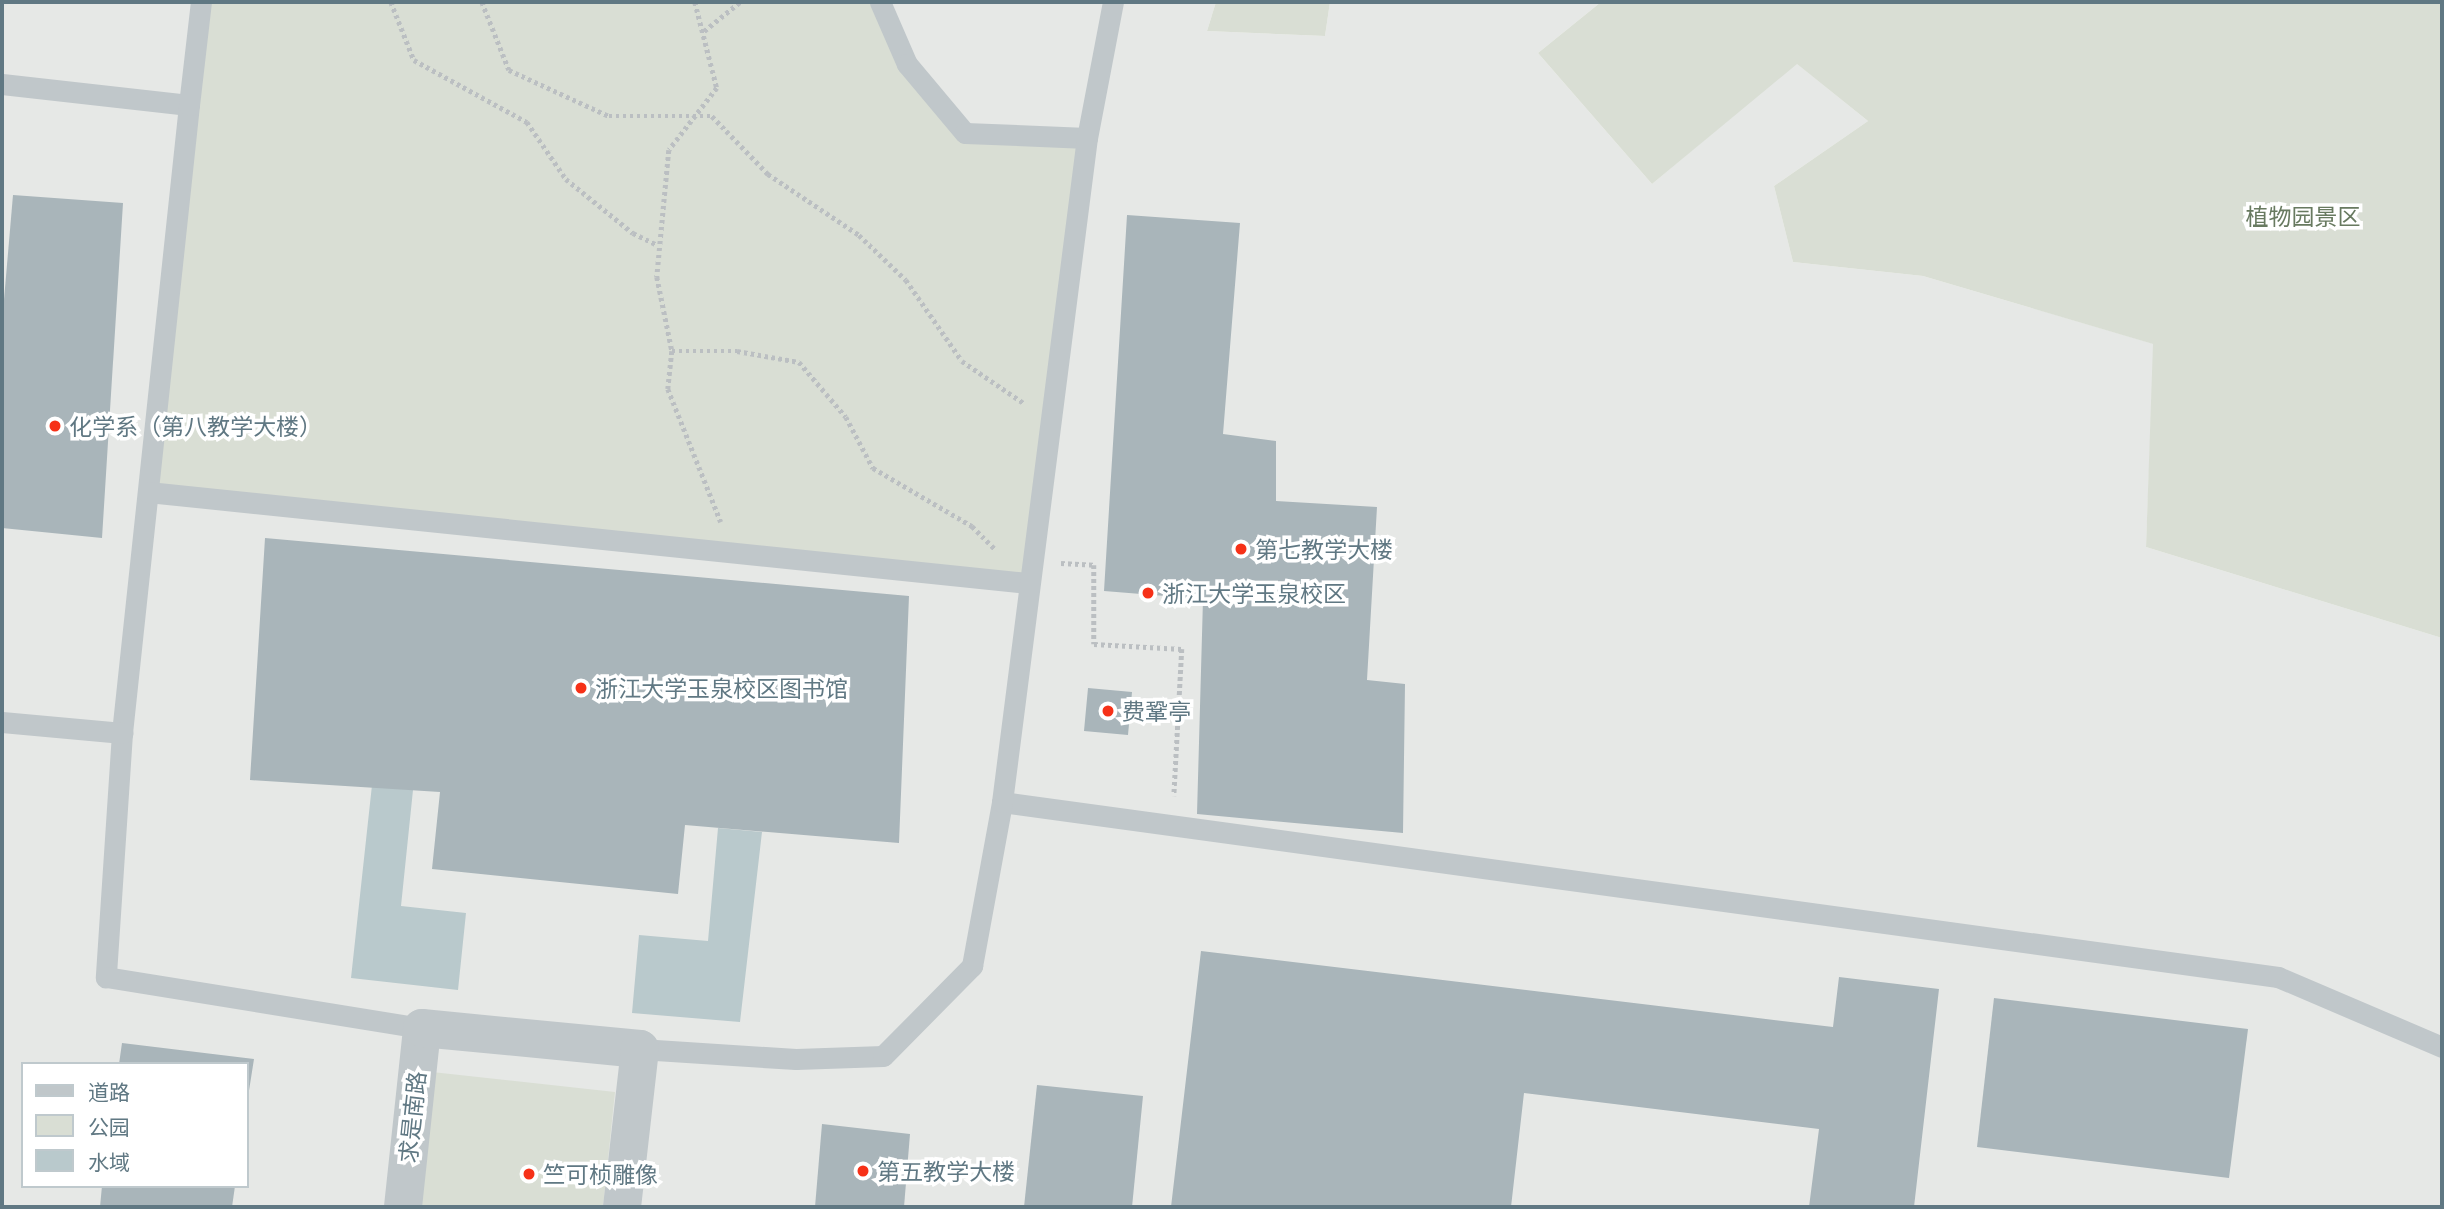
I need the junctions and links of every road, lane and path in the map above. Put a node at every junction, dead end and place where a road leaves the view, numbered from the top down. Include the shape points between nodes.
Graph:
1 (201, 2) edge
2 (391, 2) edge
3 (482, 2) edge
4 (695, 2) edge
5 (740, 2) edge
6 (880, 2) edge
7 (1113, 2) edge
8 (704, 31) junction
9 (2, 84) edge
10 (189, 105) junction
11 (691, 116) junction
12 (1087, 138) junction
13 (656, 244) junction
14 (672, 351) junction
15 (1049, 420) junction
16 (148, 492) junction
17 (733, 552) junction
18 (1094, 565) dead end
19 (1027, 583) junction
20 (2, 722) edge
21 (121, 733) junction
22 (1002, 802) junction
23 (1172, 825) junction
24 (422, 1028) junction
25 (2442, 1047) edge
26 (640, 1049) junction
27 (403, 1207) edge
28 (622, 1207) edge

1 - 10 lane
2 - 13 path via 414,60 527,122 566,179 633,233
3 - 11 path via 509,70 609,116
4 - 8 path
5 - 8 path
6 - 12 lane via 907,64 965,133
7 - 12 lane
8 - 11 path via 717,88
9 - 10 lane
10 - 16 lane
11 - 13 path via 669,150
11 - 15 path via 712,116 768,174 859,235 906,280 962,361
12 - 15 lane
13 - 14 path
14 - 17 path via 668,389
14 - 19 path via 737,351 799,362 846,417 873,468 972,526
15 - 19 lane
16 - 17 lane
16 - 21 lane
17 - 19 lane
18 - 23 path via 1094,644 1182,649
19 - 22 lane
20 - 21 lane
21 - 24 lane via 106,977
22 - 23 lane
22 - 26 lane via 972,966 883,1056 796,1059
23 - 25 lane via 2278,976
24 - 26 street
24 - 27 street, 求是南路
26 - 28 street

